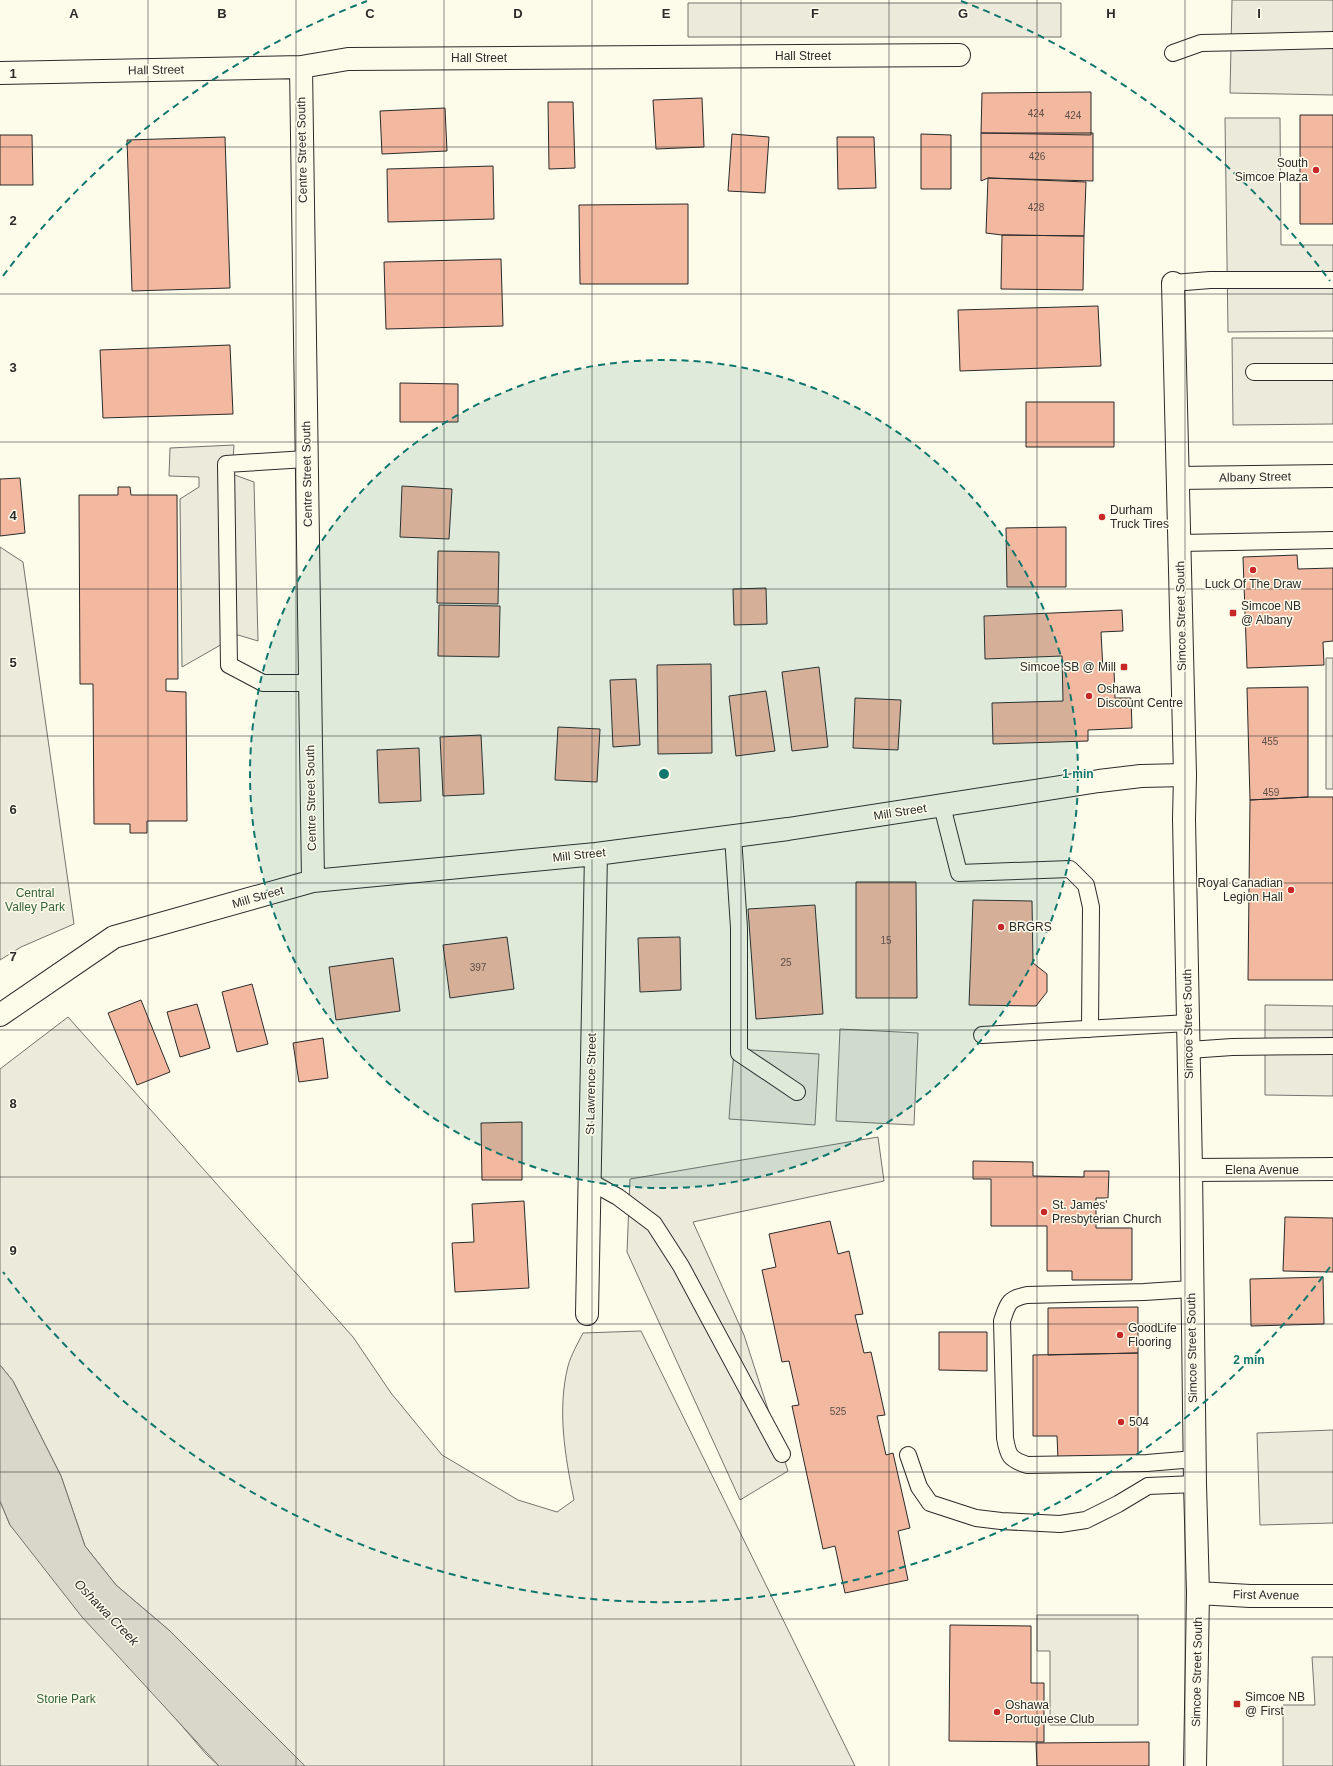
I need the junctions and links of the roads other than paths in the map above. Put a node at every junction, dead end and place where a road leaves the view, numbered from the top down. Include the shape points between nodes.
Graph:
1 (1333, 40) edge
2 (1173, 53) dead end
3 (959, 55) dead end
4 (301, 67) junction
5 (0, 73) edge
6 (1333, 280) edge
7 (1173, 283) joint
8 (1254, 372) dead end
9 (1333, 372) edge
10 (306, 459) junction
11 (1333, 476) edge
12 (1178, 478) junction
13 (1333, 540) edge
14 (1179, 543) junction
15 (310, 683) junction
16 (1185, 775) junction
17 (942, 806) junction
18 (733, 836) junction
19 (596, 854) junction
20 (313, 881) junction
21 (0, 1015) edge
22 (1188, 1023) junction
23 (1090, 1029) junction
24 (982, 1035) dead end
25 (1333, 1046) edge
26 (1189, 1050) junction
27 (797, 1092) dead end
28 (1333, 1169) edge
29 (1191, 1170) junction
30 (589, 1181) junction
31 (1191, 1289) junction
32 (587, 1314) dead end
33 (782, 1454) dead end
34 (908, 1455) dead end
35 (1195, 1459) junction
36 (1195, 1484) junction
37 (1198, 1593) junction
38 (1333, 1596) edge
39 (1195, 1766) edge

1 - 2 lane via 1200,44
3 - 4 street, Hall Street via 348,59
4 - 5 street, Hall Street
4 - 10 street, Centre Street South
6 - 7 lane via 1210,280
7 - 12 street, Simcoe Street South
8 - 9 lane
10 - 15 street, Centre Street South
10 - 15 lane via 226,464 229,665 263,683
11 - 12 street, Albany Street
12 - 14 street, Simcoe Street South
13 - 14 lane
14 - 16 street, Simcoe Street South
15 - 20 street, Centre Street South
16 - 17 street, Mill Street via 1141,776 1099,781
16 - 22 street, Simcoe Street South
17 - 18 street, Mill Street
17 - 23 lane via 959,873 1070,869 1086,885 1091,907
18 - 19 street, Mill Street
18 - 27 lane via 739,928 739,1053
19 - 20 street, Mill Street
19 - 30 street, St Lawrence Street
20 - 21 street, Mill Street via 114,938
22 - 23 lane
22 - 26 street, Simcoe Street South
23 - 24 lane
25 - 26 lane
26 - 29 street, Simcoe Street South
28 - 29 street, Elena Avenue
29 - 31 street, Simcoe Street South
30 - 32 street, St Lawrence Street
30 - 33 lane via 618,1197 654,1224 681,1266
31 - 35 street, Simcoe Street South
31 - 35 lane via 1027,1295 1014,1298 1007,1306 1002,1321 1005,1438 1008,1454 1016,1462 1034,1465
34 - 36 lane via 919,1487 930,1503 976,1518 1001,1521 1060,1524 1086,1520 1148,1486
35 - 36 street, Simcoe Street South
36 - 37 street, Simcoe Street South
37 - 38 street, First Avenue
37 - 39 street, Simcoe Street South

